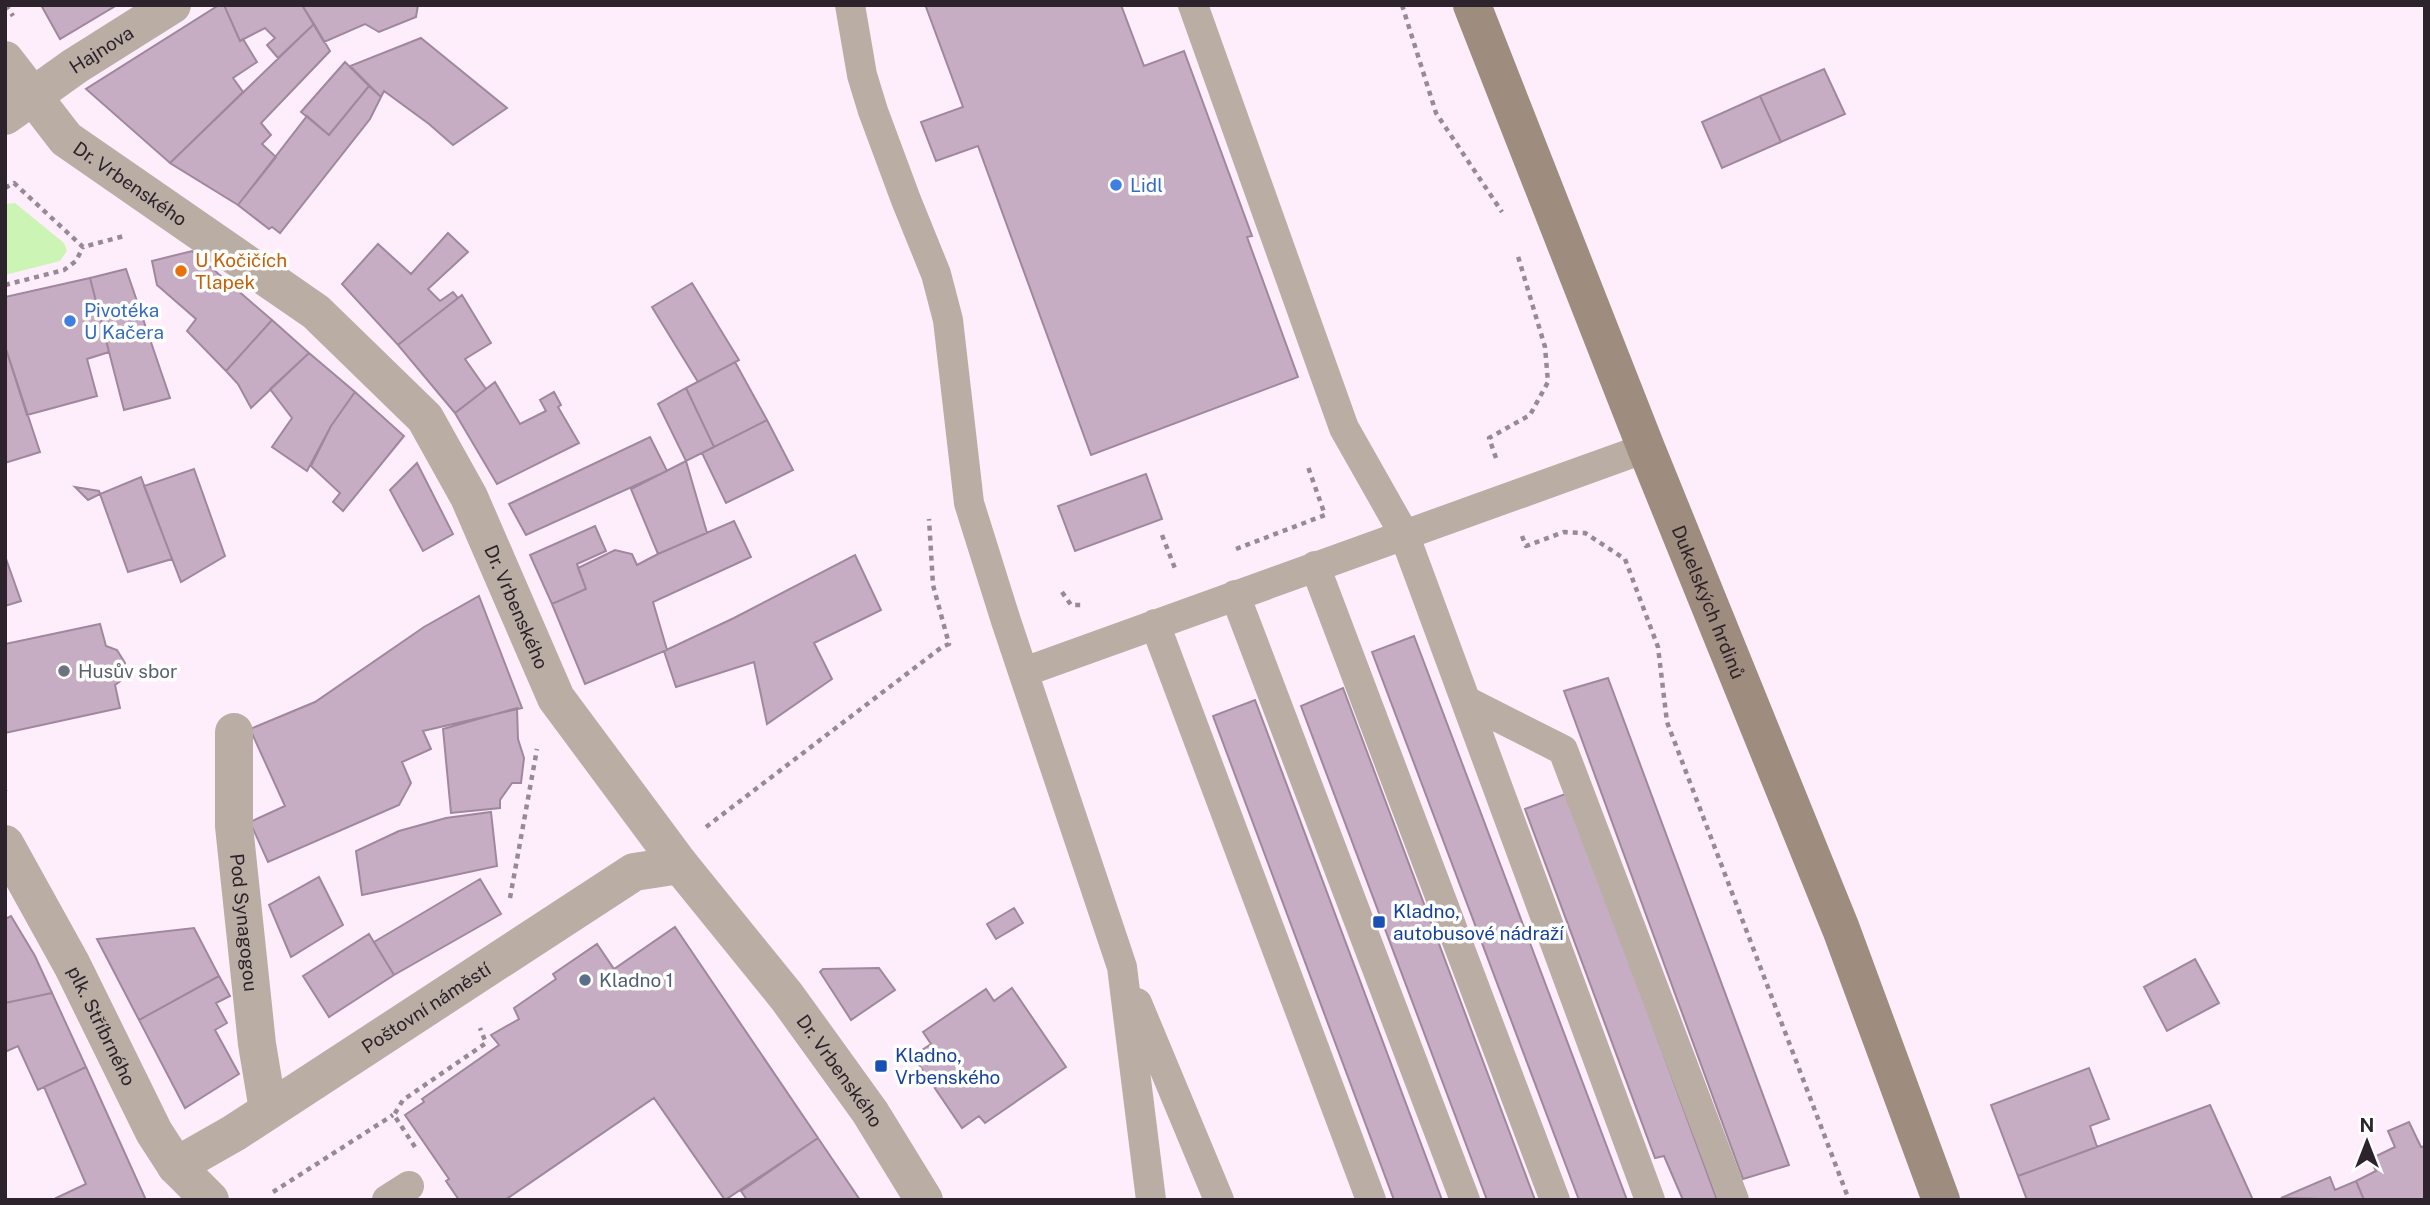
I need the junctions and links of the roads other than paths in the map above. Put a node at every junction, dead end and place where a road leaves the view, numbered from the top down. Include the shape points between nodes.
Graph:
1 (172, 5) edge
2 (850, 5) edge
3 (1192, 5) edge
4 (1472, 5) edge
5 (5, 60) edge
6 (19, 106) edge
7 (1646, 448) junction
8 (1404, 534) junction
9 (1315, 566) junction
10 (1235, 595) junction
11 (1155, 625) junction
12 (1024, 672) junction
13 (1466, 701) junction
14 (234, 732) dead end
15 (5, 844) edge
16 (680, 865) junction
17 (1122, 967) junction
18 (268, 1110) junction
19 (176, 1166) junction
20 (210, 1200) edge
21 (924, 1200) edge
22 (1151, 1200) edge
23 (1219, 1200) edge
24 (1371, 1200) edge
25 (1465, 1200) edge
26 (1555, 1200) edge
27 (1650, 1200) edge
28 (1734, 1200) edge
29 (1941, 1200) edge

1 - 6 street, Hajnova
2 - 12 lane via 873,111 936,274 948,320 969,503
3 - 8 lane via 1344,428
4 - 7 main road, Dukelských hrdinů
5 - 6 street, Dr. Vrbenského
6 - 16 street, Dr. Vrbenského via 316,312 425,418 469,497 556,698
7 - 8 lane
7 - 29 main road, Dukelských hrdinů via 1841,929
8 - 9 lane
8 - 13 lane
9 - 10 lane
9 - 26 lane
10 - 11 lane
10 - 25 lane
11 - 12 lane
11 - 24 lane
12 - 17 lane
13 - 27 lane
13 - 28 lane via 1563,750
14 - 18 street, Pod Synagogou via 234,826
15 - 19 street, plk. Stříbrného
16 - 18 street, Poštovní náměstí via 634,872
16 - 21 street, Dr. Vrbenského via 794,1007 870,1112
17 - 22 lane
17 - 23 lane
18 - 19 street, Poštovní náměstí
19 - 20 street, plk. Stříbrného

